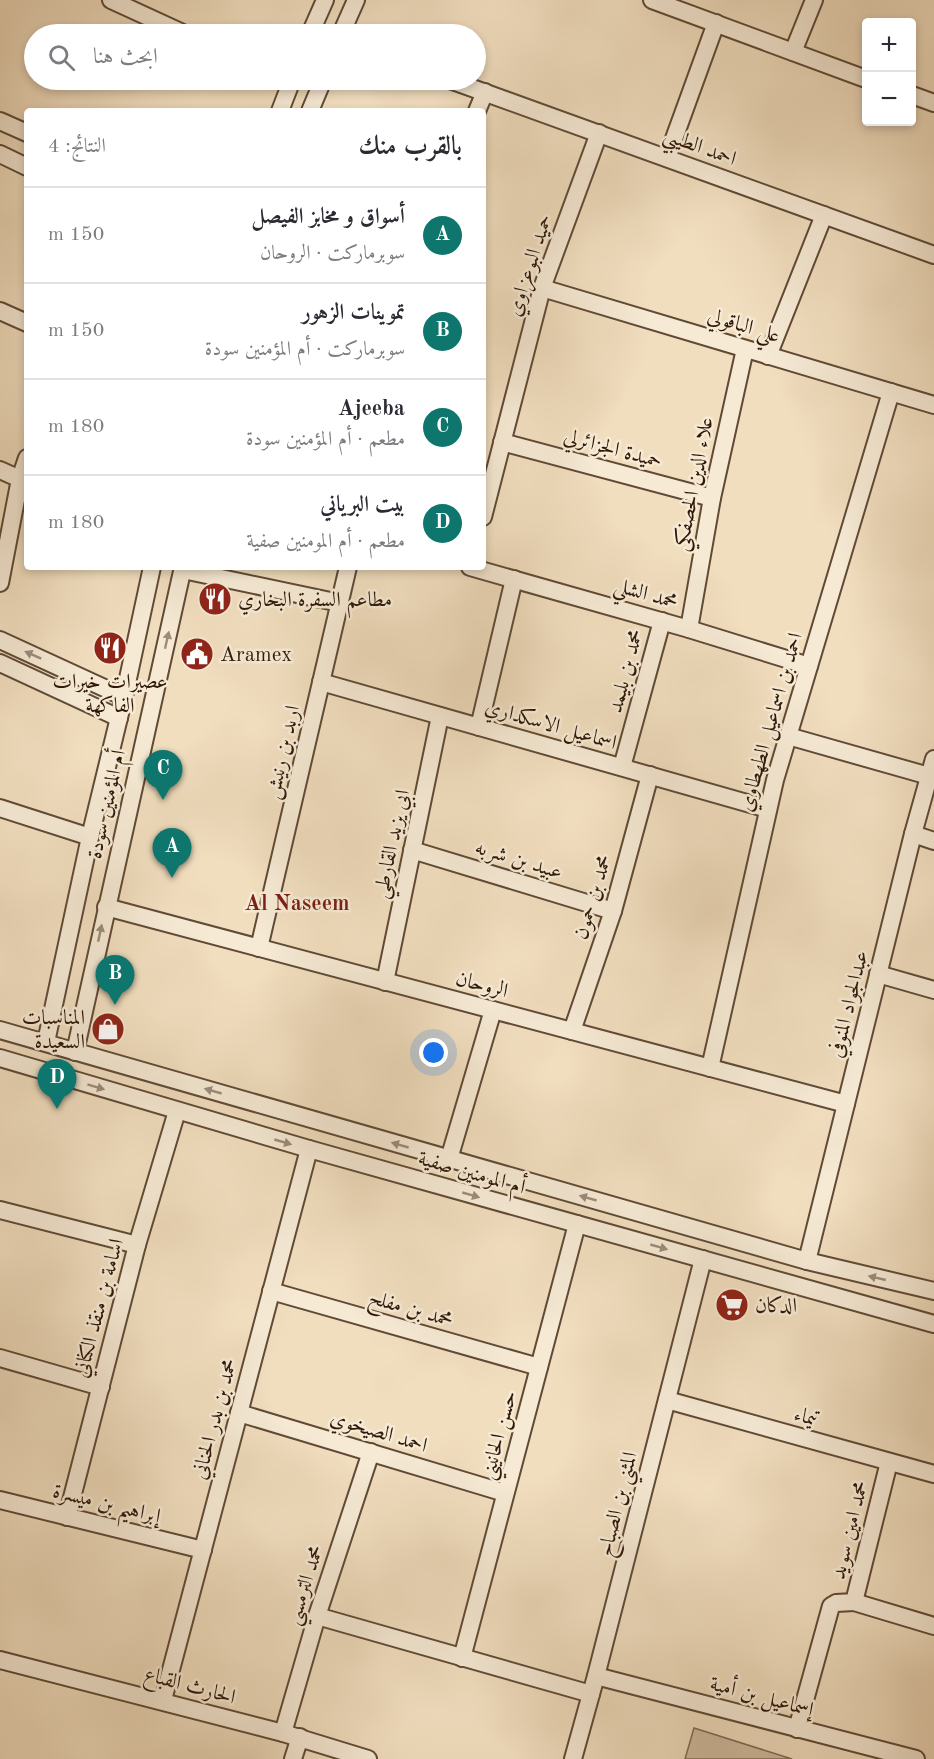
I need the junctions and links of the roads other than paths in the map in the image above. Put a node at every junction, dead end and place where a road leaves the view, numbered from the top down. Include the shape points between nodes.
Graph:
1 (111, 0) edge
2 (325, 0) edge
3 (356, 0) edge
4 (652, 0) edge
5 (814, 0) edge
6 (672, 3) edge
7 (716, 23) junction
8 (163, 24) edge
9 (314, 24) edge
10 (345, 24) edge
11 (793, 52) junction
12 (862, 77) edge
13 (286, 90) edge
14 (319, 90) edge
15 (479, 90) edge
16 (485, 92) junction
17 (916, 96) edge
18 (933, 100) edge
19 (281, 108) edge
20 (311, 108) edge
21 (478, 108) edge
22 (0, 121) edge
23 (24, 132) edge
24 (599, 133) junction
25 (0, 154) edge
26 (667, 158) junction
27 (24, 166) edge
28 (824, 215) junction
29 (934, 255) edge
30 (542, 288) junction
31 (0, 311) edge
32 (24, 322) edge
33 (745, 349) junction
34 (768, 356) junction
35 (891, 392) junction
36 (934, 405) edge
37 (502, 442) junction
38 (24, 467) edge
39 (0, 470) edge
40 (20, 479) junction
41 (712, 498) junction
42 (486, 506) edge
43 (151, 570) edge
44 (183, 570) edge
45 (192, 570) edge
46 (347, 570) edge
47 (481, 570) edge
48 (514, 579) junction
49 (0, 583) edge
50 (340, 603) junction
51 (662, 621) junction
52 (689, 629) junction
53 (0, 640) edge
54 (0, 663) edge
55 (809, 666) junction
56 (321, 682) junction
57 (124, 697) junction
58 (440, 716) junction
59 (119, 718) junction
60 (479, 727) junction
61 (788, 736) junction
62 (934, 759) edge
63 (622, 767) junction
64 (650, 775) junction
65 (929, 776) junction
66 (0, 808) edge
67 (768, 809) junction
68 (913, 834) junction
69 (90, 837) junction
70 (934, 841) edge
71 (412, 850) junction
72 (106, 907) junction
73 (613, 911) junction
74 (259, 948) junction
75 (878, 974) junction
76 (385, 981) junction
77 (934, 990) edge
78 (493, 1010) junction
79 (0, 1030) edge
80 (572, 1031) junction
81 (46, 1042) junction
82 (75, 1052) junction
83 (0, 1058) edge
84 (710, 1068) junction
85 (846, 1104) junction
86 (177, 1111) junction
87 (309, 1149) junction
88 (449, 1159) junction
89 (1, 1213) edge
90 (577, 1224) junction
91 (137, 1245) junction
92 (703, 1259) junction
93 (807, 1261) junction
94 (933, 1286) edge
95 (271, 1291) junction
96 (934, 1324) edge
97 (0, 1358) edge
98 (539, 1367) junction
99 (101, 1387) junction
100 (667, 1400) junction
101 (239, 1413) junction
102 (371, 1452) junction
103 (890, 1462) junction
104 (934, 1474) edge
105 (505, 1493) junction
106 (0, 1500) edge
107 (67, 1516) junction
108 (203, 1550) junction
109 (854, 1602) junction
110 (317, 1616) junction
111 (934, 1626) edge
112 (462, 1658) junction
113 (0, 1660) edge
114 (596, 1676) junction
115 (591, 1694) junction
116 (163, 1700) junction
117 (797, 1729) junction
118 (283, 1733) junction
119 (300, 1737) junction
120 (293, 1759) edge
121 (368, 1759) edge
122 (573, 1759) edge
123 (916, 1759) edge

1 - 8 street
2 - 9 street
3 - 10 street
4 - 6 street
5 - 11 street
6 - 7 street
7 - 11 street
7 - 26 street
11 - 12 street
13 - 19 street
14 - 20 street
15 - 16 street, احمد الطيبي
16 - 21 street
16 - 24 street, احمد الطيبي
17 - 18 street
22 - 23 street
24 - 26 street, احمد الطيبي
24 - 30 street, حميد البوعزاوي
25 - 27 street
26 - 28 street, احمد الطيبي
28 - 29 street, احمد الطيبي
28 - 34 street
30 - 33 street, علي الباقولي
30 - 37 street, حميد البوعزاوي
31 - 32 street
33 - 34 street, علي الباقولي
33 - 41 street, علاء الدين الحصفكي
34 - 35 street, علي الباقولي
35 - 36 street, علي الباقولي
35 - 55 street, احمد بن اسماعيل الطهطاوي
37 - 41 street, حميدة الجزائرلي
37 - 42 street, حميد البوعزاوي
38 - 40 street
39 - 40 street
40 - 49 street
41 - 52 street, علاء الدين الحصفكي
43 - 57 street, أم المؤمنين سودة
72 -> 44 street, أم المؤمنين سودة
45 - 50 street
46 - 50 street, اربد بن رنيش
47 - 48 street, محمد الشلي
48 - 51 street, محمد الشلي
48 - 60 street
50 - 56 street, اربد بن رنيش
51 - 52 street, محمد الشلي
51 - 63 street, محمد بن بليمد
52 - 55 street, محمد الشلي
57 -> 53 street
54 - 59 street
55 - 61 street, احمد بن اسماعيل الطهطاوي
56 - 58 street, اسماعيل الاسكداري
56 - 74 street, اربد بن رنيش
57 - 59 street, أم المؤمنين سودة
58 - 60 street, اسماعيل الاسكداري
58 - 71 street, ابي يزيد القارطي
59 - 69 street, أم المؤمنين سودة
60 - 63 street, اسماعيل الاسكداري
61 - 65 street
61 - 67 street, احمد بن اسماعيل الطهطاوي
62 - 65 street, عبدالجواد المنوفي
63 - 64 street, اسماعيل الاسكداري
64 - 67 street, اسماعيل الاسكداري
64 - 73 street, محمد بن حمون
65 - 68 street, عبدالجواد المنوفي
66 - 69 street
67 - 84 street, احمد بن اسماعيل الطهطاوي
68 - 70 street
68 - 75 street, عبدالجواد المنوفي
69 - 81 street, أم المؤمنين سودة
71 - 73 street, عبيد بن شربه
71 - 76 street, ابي يزيد القارطي
72 - 74 street, الروحان
82 -> 72 street, أم المؤمنين سودة
73 - 80 street, محمد بن حمون
74 - 76 street, الروحان
75 - 77 street
75 - 85 street, عبدالجواد المنوفي
76 - 78 street, الروحان
78 - 80 street, الروحان
78 - 88 street
79 - 81 street, أم المومنين صفية
80 - 84 street, الروحان
81 - 82 street, أم المومنين صفية
88 -> 82 street, أم المومنين صفية
83 -> 86 street, أم المومنين صفية
84 - 85 street, الروحان
85 - 93 street, عبدالجواد المنوفي
86 -> 87 street, أم المومنين صفية
86 - 91 street, اسامة بن منقذ الكناني
87 -> 90 street, أم المومنين صفية
87 - 95 street, محمد بن بدر الحناني
93 -> 88 street, أم المومنين صفية
89 - 91 street
90 -> 92 street, أم المومنين صفية
90 - 98 street, حسن الحانيني
91 - 99 street, اسامة بن منقذ الكناني
92 - 96 street, أم المومنين صفية
92 - 100 street, المثني بن الصباح
94 -> 93 street, أم المومنين صفية
95 - 98 street, محمد بن مفلح
95 - 101 street, محمد بن بدر الحناني
97 - 99 street
98 - 105 street, حسن الحانيني
99 - 107 street, اسامة بن منقذ الكناني
100 - 103 street, تيماء
100 - 114 street, المثني بن الصباح
101 - 102 street, احمد الصيخوي
101 - 108 street, محمد بن بدر الحناني
102 - 105 street, احمد الصيخوي
102 - 110 street, محمد الترمسي
103 - 104 street, تيماء
103 - 109 street, محمد امين سويد
105 - 112 street, حسن الحانيني
106 - 107 street, إبراهيم بن ميسرة
107 - 108 street, إبراهيم بن ميسرة
108 - 116 street, محمد بن بدر الحناني
109 - 111 street
109 - 117 street, محمد امين سويد via 831,1606
110 - 112 street
110 - 118 street, محمد الترمسي
112 - 115 street
113 - 116 street, الحارث القباع
114 - 115 street, المثني بن الصباح
114 - 117 street, إسماعيل بن أمية
115 - 122 street, المثني بن الصباح
116 - 118 street, الحارث القباع
117 - 123 street, إسماعيل بن أمية
118 - 119 street, الحارث القباع
119 - 120 street
119 - 121 street, الحارث القباع

